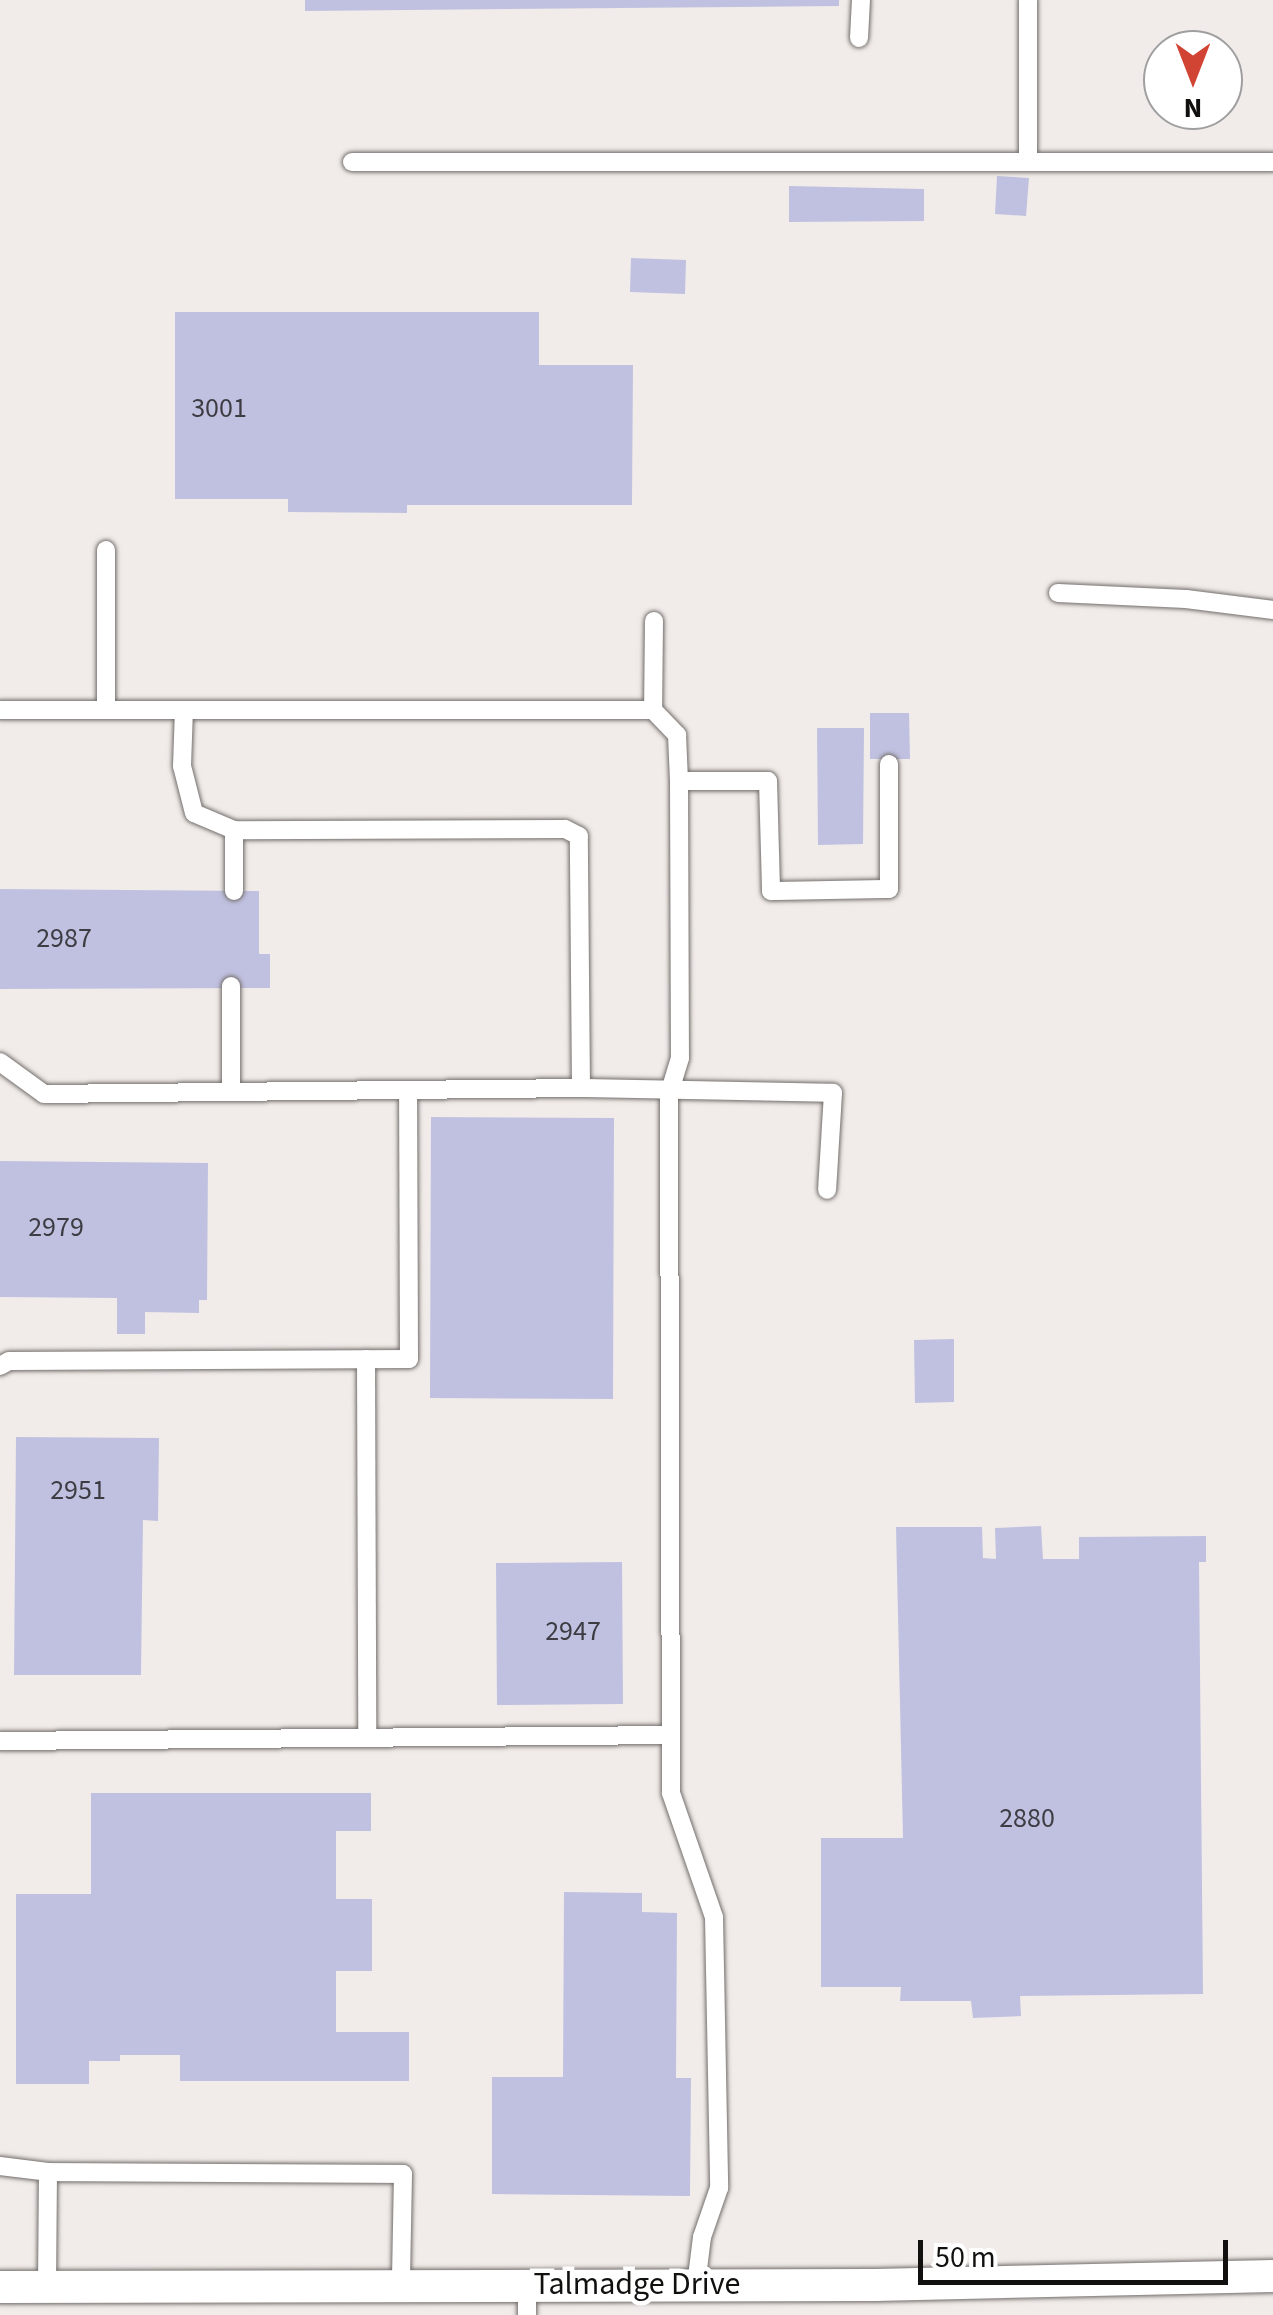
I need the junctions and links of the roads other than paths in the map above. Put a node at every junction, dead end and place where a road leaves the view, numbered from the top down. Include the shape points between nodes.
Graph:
1 (861, 0) edge
2 (1028, 0) edge
3 (860, 38) dead end
4 (1028, 160) junction
5 (352, 162) dead end
6 (1273, 162) edge
7 (106, 550) dead end
8 (1058, 593) dead end
9 (1273, 610) edge
10 (654, 622) dead end
11 (0, 710) edge
12 (106, 710) junction
13 (184, 710) junction
14 (653, 710) junction
15 (889, 764) dead end
16 (679, 781) junction
17 (234, 830) junction
18 (234, 891) dead end
19 (231, 986) dead end
20 (0, 1062) edge
21 (581, 1088) junction
22 (408, 1091) junction
23 (231, 1092) junction
24 (669, 1093) junction
25 (827, 1190) dead end
26 (366, 1358) junction
27 (0, 1366) edge
28 (670, 1736) junction
29 (367, 1738) junction
30 (0, 1740) edge
31 (0, 2166) edge
32 (48, 2172) junction
33 (1273, 2276) edge
34 (401, 2283) junction
35 (696, 2285) junction
36 (0, 2287) edge
37 (48, 2287) junction
38 (527, 2300) edge

1 - 3 lane
2 - 4 lane
4 - 5 lane
4 - 6 lane
7 - 12 lane
8 - 9 lane
10 - 14 lane
11 - 12 lane
12 - 13 lane
13 - 14 lane
13 - 17 lane via 182,766 194,813
14 - 16 lane via 678,735
15 - 16 lane via 889,888 772,891 768,781
16 - 24 lane via 680,1058
17 - 18 lane
17 - 21 lane via 565,828 579,836
19 - 23 lane
20 - 23 lane via 44,1094
21 - 22 lane
21 - 24 lane
22 - 23 lane
22 - 26 lane via 409,1358
24 - 25 lane via 833,1093
24 - 28 lane
26 - 27 lane
26 - 29 lane
28 - 29 lane
28 - 35 lane via 671,1793 714,1917 719,2188 702,2237
29 - 30 lane
31 - 32 lane
32 - 34 lane via 403,2174
32 - 37 lane
33 - 35 street, Talmadge Drive
34 - 37 street, Talmadge Drive
34 - 38 street, Talmadge Drive
35 - 38 street, Talmadge Drive
36 - 37 street, Talmadge Drive

